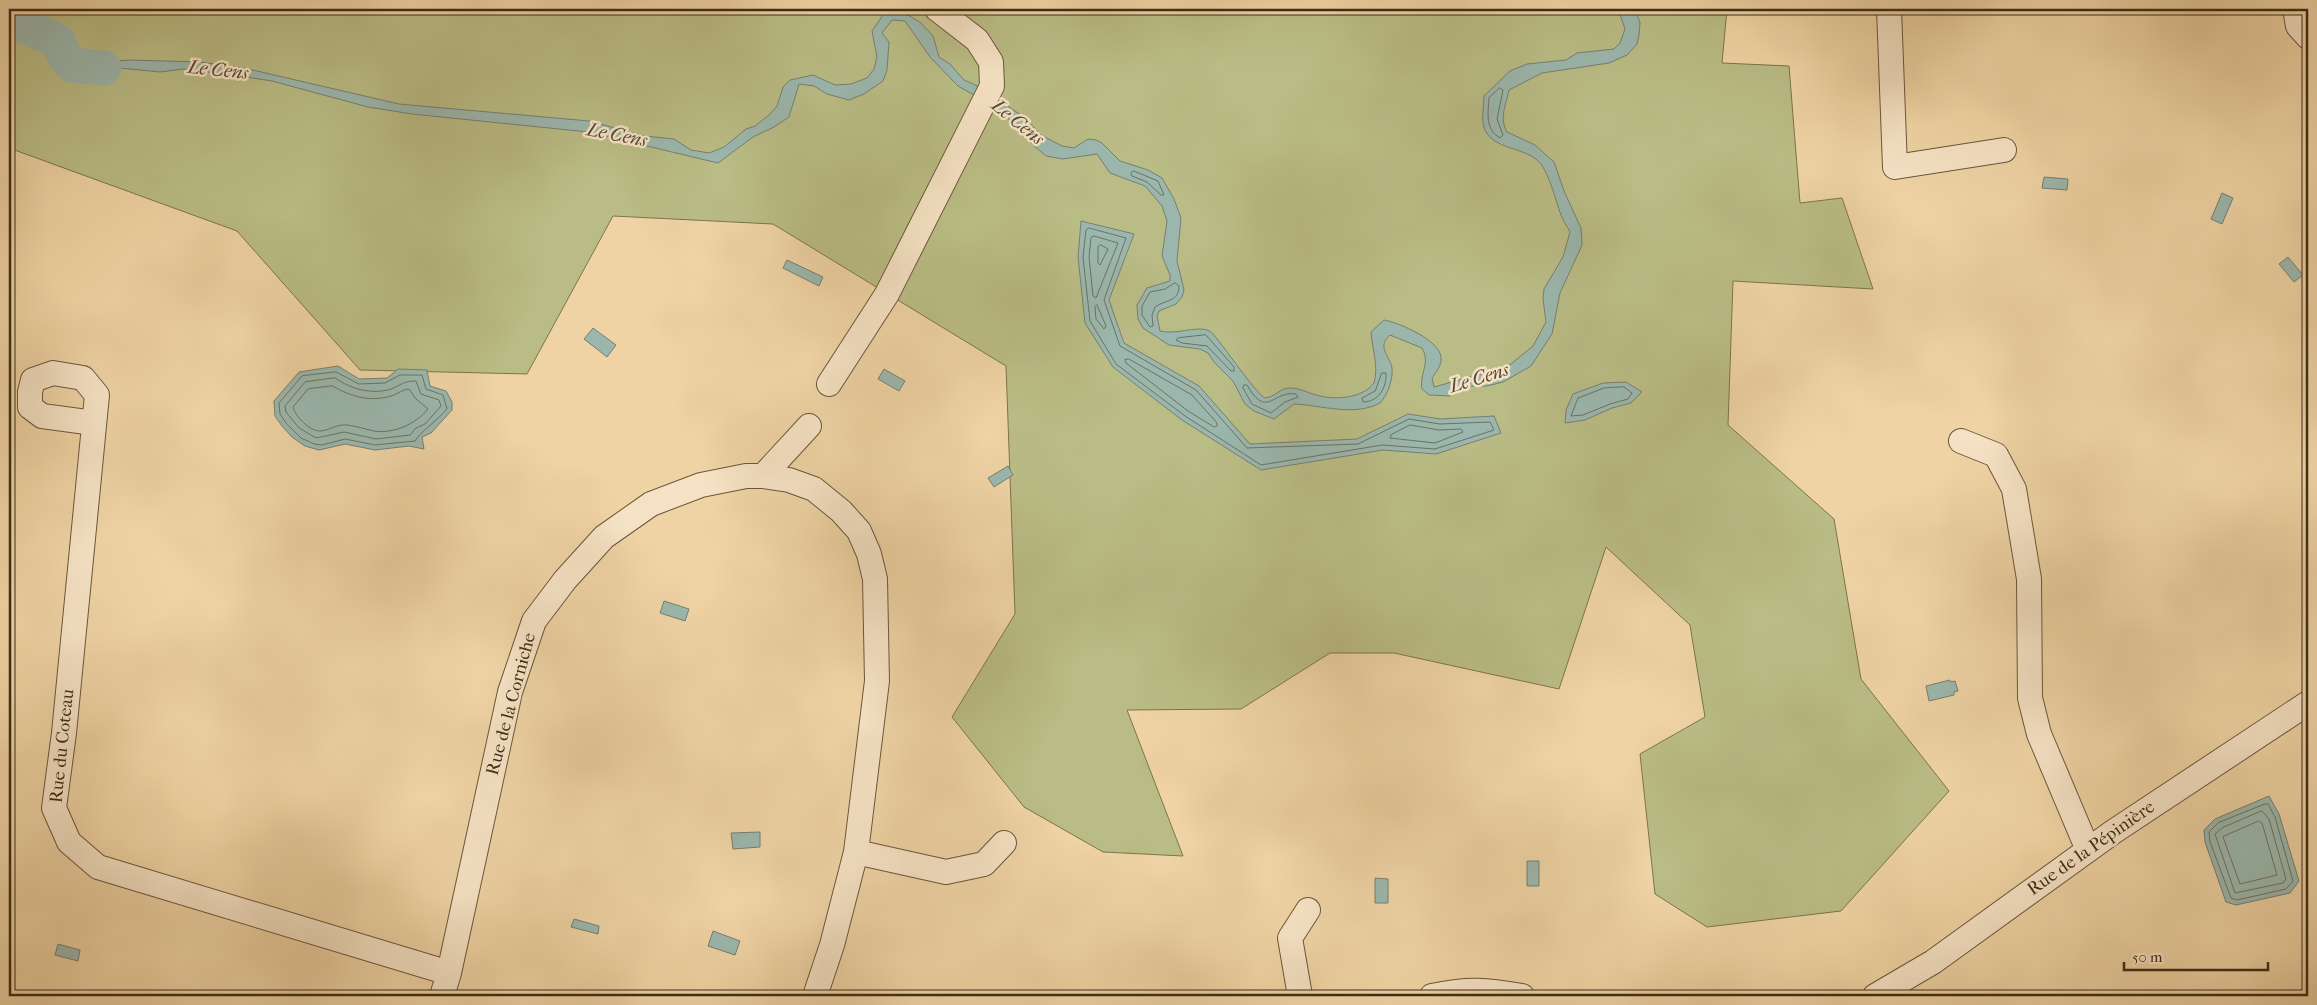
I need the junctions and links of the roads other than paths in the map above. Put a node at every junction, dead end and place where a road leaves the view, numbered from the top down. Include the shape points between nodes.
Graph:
1 (937, 9) edge
2 (1889, 9) edge
3 (2295, 9) edge
4 (2308, 37) edge
5 (2004, 150) dead end
6 (829, 384) dead end
7 (94, 423) dead end
8 (809, 426) dead end
9 (1961, 441) dead end
10 (763, 476) junction
11 (2308, 703) edge
12 (1004, 843) dead end
13 (2088, 850) junction
14 (856, 852) junction
15 (1308, 910) dead end
16 (449, 973) junction
17 (442, 996) edge
18 (815, 996) edge
19 (1300, 996) edge
20 (1432, 996) edge
21 (1522, 996) edge
22 (1875, 996) edge

1 - 6 street via 977,40 991,62 992,86 887,294
2 - 5 street via 1895,167
3 - 4 street via 2298,26
7 - 16 street, Rue du Coteau via 54,808 69,842 98,867
8 - 10 street
9 - 13 street via 1996,455 2014,489 2029,579 2030,698 2039,734
10 - 14 street, Rue de la Corniche via 789,480 814,489 841,511 859,532 869,554 875,580 877,681
10 - 16 street, Rue de la Corniche via 701,485 651,504 604,537 534,621 510,692
11 - 13 street, Rue de la Pépinière
12 - 14 street via 984,864 946,872
13 - 22 street, Rue de la Pépinière via 1933,962
14 - 18 street, Rue de la Corniche
15 - 19 street via 1290,938
16 - 17 street, Rue de la Corniche
20 - 21 street via 1484,989

